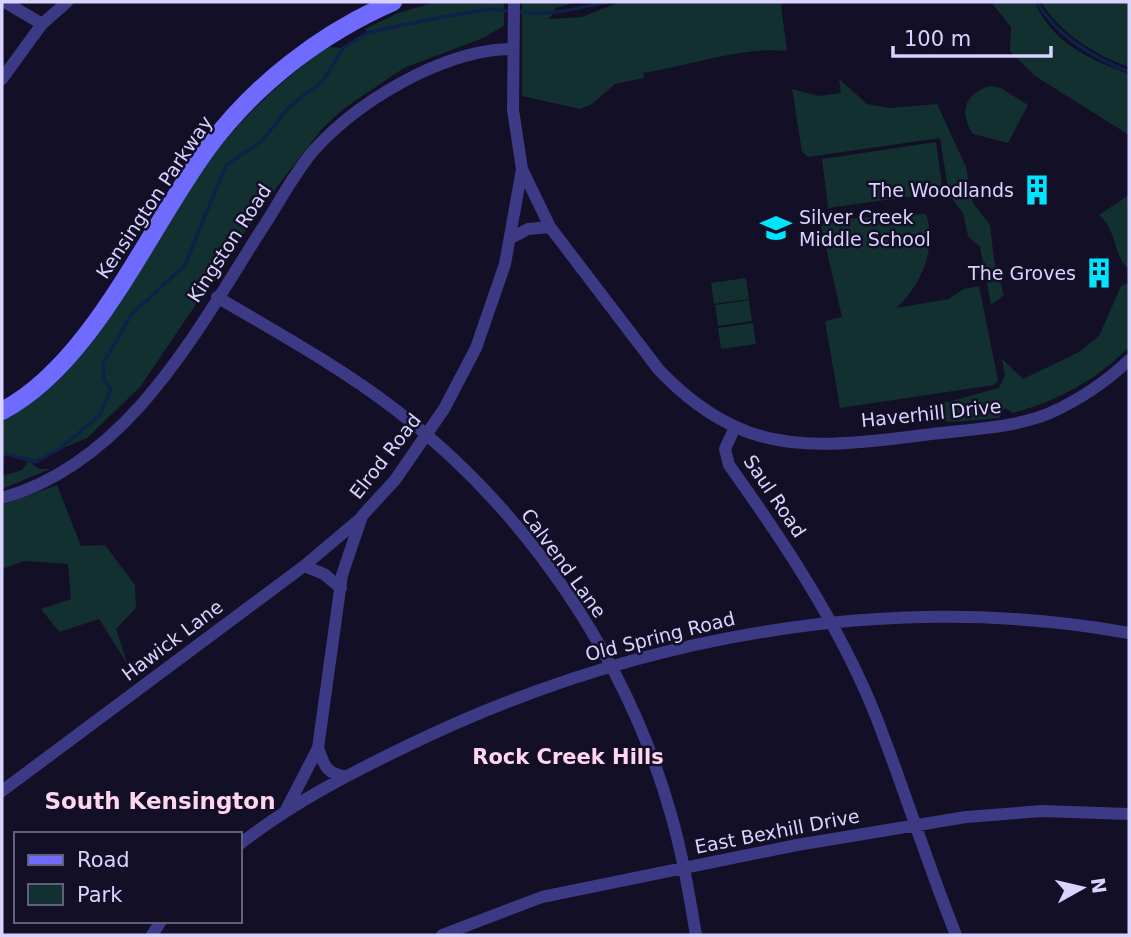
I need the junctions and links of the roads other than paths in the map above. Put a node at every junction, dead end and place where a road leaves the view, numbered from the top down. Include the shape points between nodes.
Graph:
1 (5, 2) edge
2 (67, 2) edge
3 (393, 2) edge
4 (514, 2) edge
5 (42, 24) junction
6 (512, 49) junction
7 (2, 79) edge
8 (522, 169) junction
9 (550, 227) junction
10 (511, 238) junction
11 (217, 297) junction
12 (1129, 360) edge
13 (1124, 371) edge
14 (2, 411) edge
15 (735, 427) junction
16 (426, 435) junction
17 (2, 498) edge
18 (362, 516) junction
19 (304, 566) junction
20 (341, 588) junction
21 (830, 622) junction
22 (1129, 633) edge
23 (611, 665) junction
24 (318, 748) junction
25 (344, 776) junction
26 (2, 791) edge
27 (286, 811) junction
28 (1129, 814) edge
29 (916, 824) junction
30 (242, 843) edge
31 (685, 869) junction
32 (442, 935) edge
33 (696, 935) edge
34 (956, 935) edge

1 - 5 street
2 - 5 street
3 - 14 street, Kensington Parkway via 335,31 250,100 207,149 64,363
4 - 6 street
5 - 7 street
6 - 8 street via 513,110
6 - 11 street, Kingston Road via 487,50 433,66 354,112 304,163
8 - 9 street
8 - 10 street, Elrod Road
9 - 10 street via 528,229
9 - 15 street via 659,370 678,390
10 - 16 street, Elrod Road via 476,348
11 - 16 street, Calvend Lane via 351,377
11 - 17 street, Kingston Road via 130,418 77,462
12 - 13 street, Haverhill Drive
13 - 15 street, Haverhill Drive via 1049,413 1008,425 823,443 776,439
15 - 21 street, Saul Road via 725,449 729,465 776,531
16 - 18 street, Elrod Road via 395,480
16 - 23 street, Calvend Lane via 533,546
18 - 19 street, Hawick Lane
18 - 20 street, Elrod Road
19 - 20 street
19 - 26 street, Hawick Lane
20 - 24 street, Elrod Road
21 - 22 street, Old Spring Road via 1000,619
21 - 23 street, Old Spring Road via 736,636
21 - 29 street, Saul Road via 872,707
23 - 25 street, Old Spring Road via 475,713
23 - 31 street, Calvend Lane via 650,754
24 - 25 street via 325,768
24 - 27 street, Elrod Road
25 - 27 street, Old Spring Road
27 - 30 street, Old Spring Road
28 - 29 street, East Bexhill Drive via 1042,811
29 - 31 street, East Bexhill Drive
29 - 34 street, Saul Road
31 - 32 street, East Bexhill Drive via 542,897
31 - 33 street, Calvend Lane

